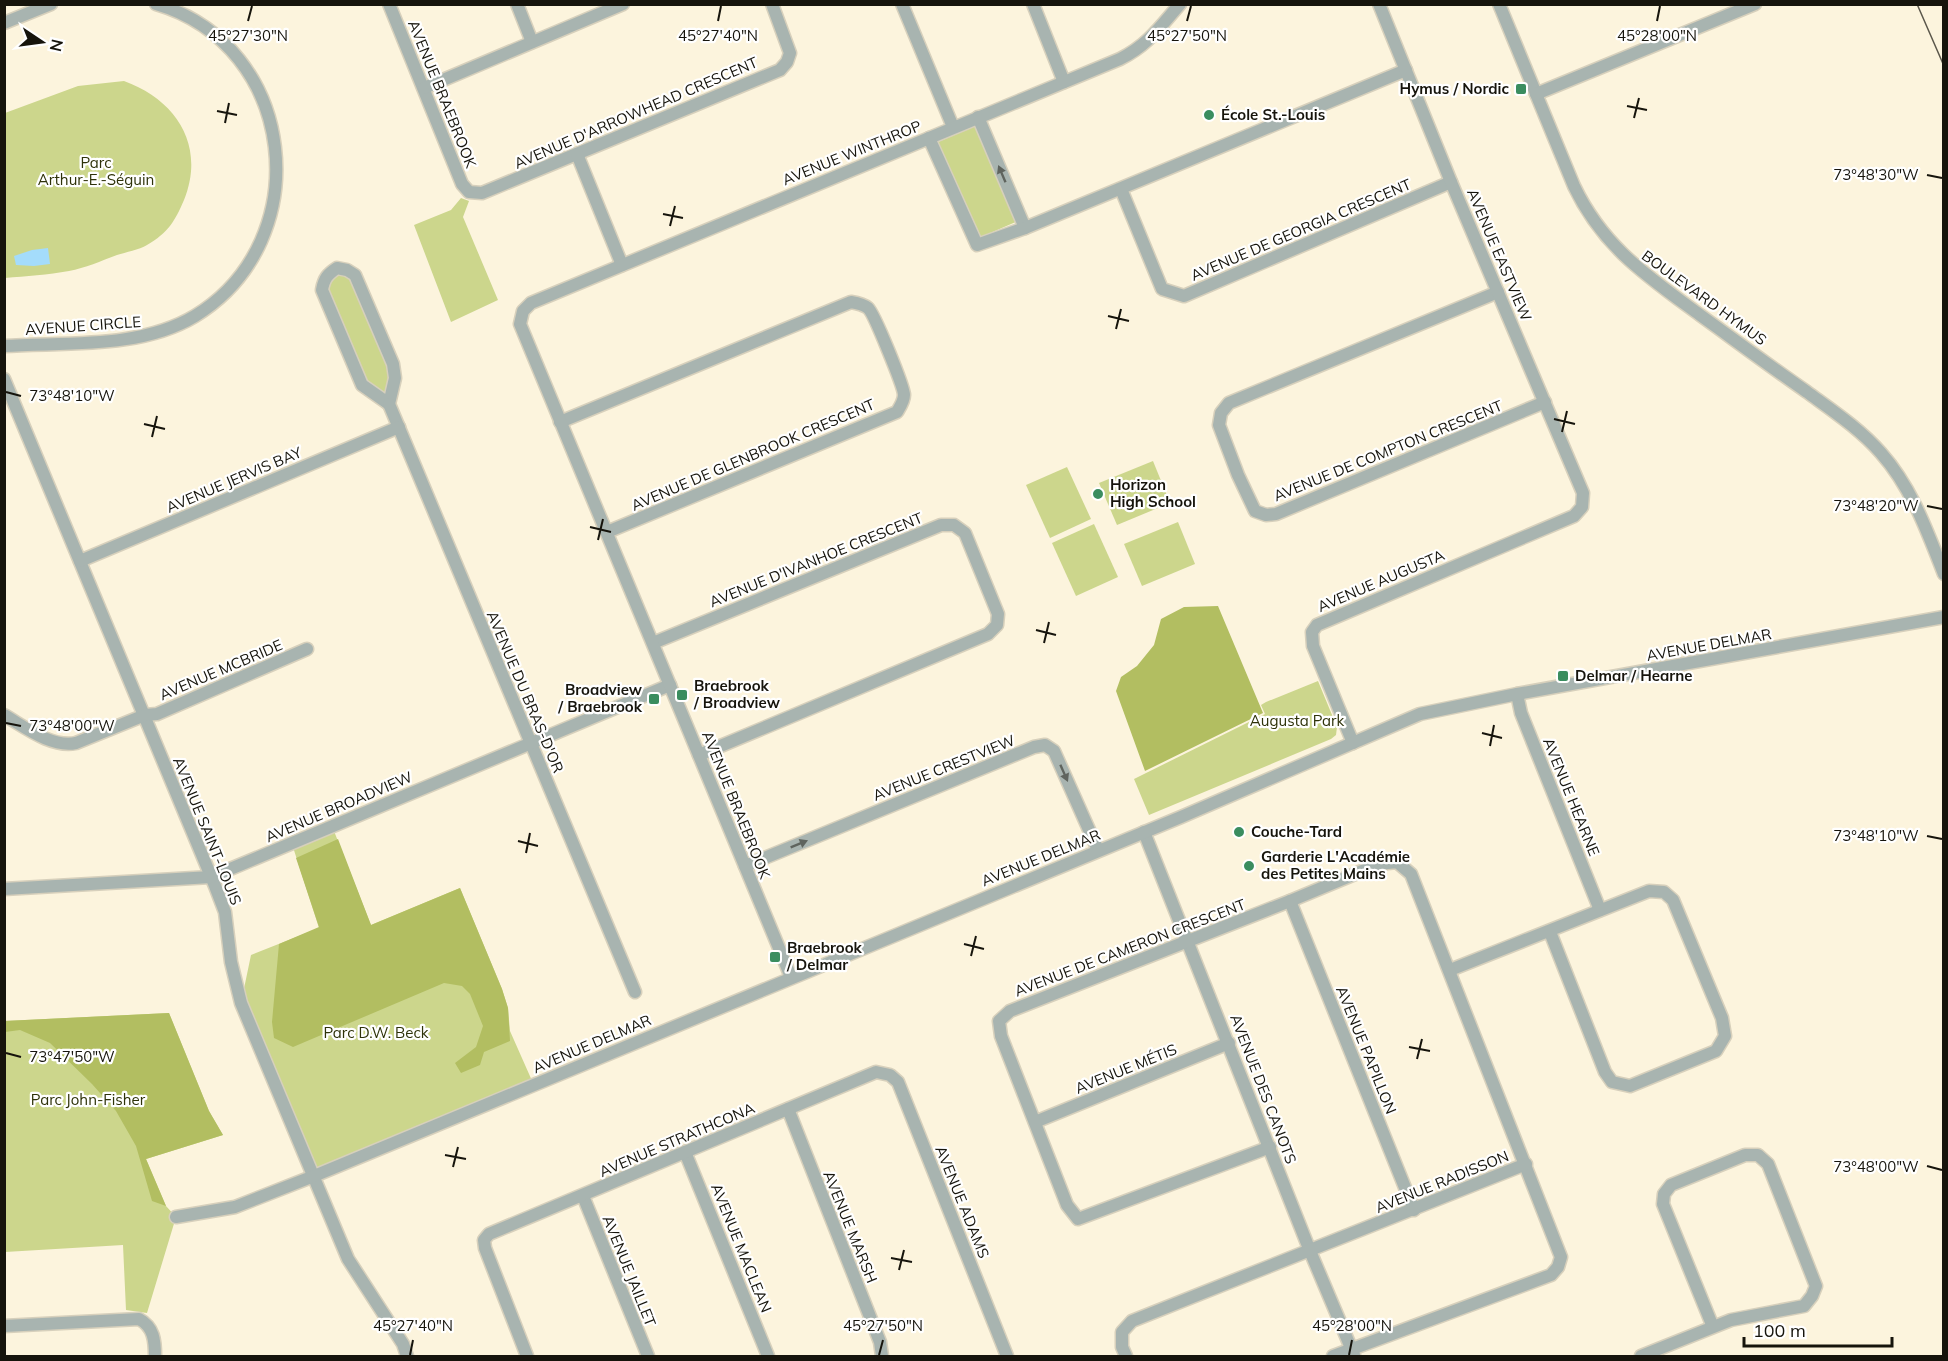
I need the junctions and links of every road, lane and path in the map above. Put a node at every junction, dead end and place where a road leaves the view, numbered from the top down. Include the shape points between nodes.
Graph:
1 (51, 4) edge
2 (156, 4) edge
3 (390, 4) edge
4 (517, 4) edge
5 (623, 4) edge
6 (772, 4) edge
7 (902, 4) edge
8 (1033, 4) edge
9 (1180, 4) edge
10 (1379, 4) edge
11 (1499, 4) edge
12 (1755, 4) edge
13 (4, 23) edge
14 (532, 42) junction
15 (1406, 70) junction
16 (1064, 82) junction
17 (424, 88) junction
18 (1536, 94) junction
19 (978, 117) junction
20 (953, 127) junction
21 (929, 138) junction
22 (577, 154) junction
23 (1451, 182) junction
24 (1121, 189) junction
25 (469, 192) joint
26 (1025, 228) junction
27 (622, 265) junction
28 (1498, 292) junction
29 (523, 311) joint
30 (4, 346) edge
31 (4, 380) edge
32 (1545, 402) junction
33 (389, 404) junction
34 (560, 422) junction
35 (399, 426) junction
36 (1574, 516) joint
37 (607, 532) junction
38 (80, 561) junction
39 (1944, 574) edge
40 (1944, 617) edge
41 (653, 643) junction
42 (307, 649) dead end
43 (670, 685) junction
44 (1517, 694) junction
45 (145, 715) junction
46 (4, 716) edge
47 (531, 743) junction
48 (1353, 743) junction
49 (699, 755) junction
50 (1144, 832) junction
51 (1098, 850) junction
52 (1397, 861) joint
53 (745, 866) junction
54 (212, 877) junction
55 (4, 889) edge
56 (1290, 901) junction
57 (1600, 910) junction
58 (1550, 932) junction
59 (1189, 941) junction
60 (1450, 970) junction
61 (791, 977) junction
62 (635, 992) dead end
63 (1229, 1043) junction
64 (876, 1072) joint
65 (788, 1109) junction
66 (1035, 1122) junction
67 (1270, 1147) junction
68 (685, 1152) junction
69 (1526, 1164) junction
70 (314, 1176) junction
71 (583, 1196) junction
72 (1414, 1210) junction
73 (176, 1217) dead end
74 (1310, 1251) junction
75 (4, 1326) edge
76 (1713, 1328) junction
77 (1353, 1353) edge
78 (155, 1356) edge
79 (407, 1356) edge
80 (526, 1356) edge
81 (648, 1356) edge
82 (768, 1356) edge
83 (882, 1356) edge
84 (1007, 1356) edge
85 (1126, 1356) edge
86 (1333, 1356) edge
87 (1641, 1356) edge

1 - 13 street
2 - 30 street, AVENUE CIRCLE via 204,26 228,46 260,93 270,117 277,155 276,192 267,229 251,261 220,299 170,329 131,339
3 - 17 street, AVENUE BRAEBROOK
4 - 14 street
5 - 14 street
6 - 22 street, AVENUE D'ARROWHEAD CRESCENT via 790,53 780,70
7 - 20 street
8 - 16 street
9 - 16 street, AVENUE WINTHROP via 1138,50
10 - 15 street, AVENUE EASTVIEW
11 - 18 street, BOULEVARD HYMUS
12 - 18 street
14 - 17 street
15 - 23 street, AVENUE EASTVIEW
15 - 24 street
16 - 19 street, AVENUE WINTHROP
17 - 25 street, AVENUE BRAEBROOK via 462,184
18 - 39 street, BOULEVARD HYMUS via 1582,202 1610,243 1649,278 1870,441 1913,499
19 - 20 street, AVENUE WINTHROP
26 -> 19 street
20 - 21 street, AVENUE WINTHROP
21 - 26 street via 977,245
21 - 27 street, AVENUE WINTHROP
22 - 25 street, AVENUE D'ARROWHEAD CRESCENT via 482,193
22 - 27 street
23 - 24 street, AVENUE DE GEORGIA CRESCENT via 1184,296 1162,289
23 - 28 street, AVENUE EASTVIEW
24 - 26 street
27 - 29 street, AVENUE WINTHROP via 531,303
28 - 32 street, AVENUE EASTVIEW
28 - 32 street, AVENUE DE COMPTON CRESCENT via 1228,404 1219,425 1238,475 1255,511 1276,514
29 - 34 street, AVENUE BRAEBROOK via 520,324
31 - 38 street, AVENUE SAINT-LOUIS
32 - 36 street, AVENUE EASTVIEW via 1583,494 1582,507
33 - 33 street via 395,378 393,364 355,275 338,268 328,273 322,290 362,385
33 - 35 street, AVENUE DU BRAS-D'OR
34 - 37 street, AVENUE BRAEBROOK
34 - 37 street, AVENUE DE GLENBROOK CRESCENT via 851,302 870,310 888,351 904,394 897,412
35 - 38 street, AVENUE JERVIS BAY
35 - 47 street, AVENUE DU BRAS-D'OR
36 - 48 street, AVENUE AUGUSTA via 1317,625 1312,632 1312,646
37 - 41 street, AVENUE BRAEBROOK
38 - 45 street, AVENUE SAINT-LOUIS
40 - 44 street, AVENUE DELMAR
41 - 43 street, AVENUE BRAEBROOK
41 - 49 street, AVENUE D'IVANHOE CRESCENT via 941,525 954,525 964,533 998,614 997,625 988,634
42 - 45 street, AVENUE MCBRIDE via 157,714
43 - 47 street, AVENUE BROADVIEW
43 - 49 street, AVENUE BRAEBROOK
44 - 48 street, AVENUE DELMAR via 1420,714
44 - 57 street, AVENUE HEARNE via 1521,713
45 - 46 street, AVENUE MCBRIDE via 66,745
45 - 54 street, AVENUE SAINT-LOUIS
47 - 54 street, AVENUE BROADVIEW
47 - 62 street, AVENUE DU BRAS-D'OR
48 - 50 street, AVENUE DELMAR
49 - 53 street, AVENUE BRAEBROOK
50 - 51 street, AVENUE DELMAR
50 - 59 street, AVENUE DES CANOTS
53 -> 51 street, AVENUE CRESTVIEW via 1045,745 1054,751
51 - 61 street, AVENUE DELMAR
52 - 56 street, AVENUE DE CAMERON CRESCENT via 1379,864
52 - 60 street, AVENUE RADISSON via 1411,874
53 - 61 street, AVENUE BRAEBROOK
54 - 55 street, AVENUE BROADVIEW
54 - 70 street, AVENUE SAINT-LOUIS via 225,912 241,1003
56 - 59 street, AVENUE DE CAMERON CRESCENT
56 - 72 street, AVENUE PAPILLON
57 - 58 street
57 - 58 street via 1650,891 1664,892 1673,900 1722,1018 1725,1036 1716,1051 1630,1086 1612,1082
58 - 60 street
59 - 63 street, AVENUE DES CANOTS
59 - 66 street, AVENUE DE CAMERON CRESCENT via 1010,1011 999,1021 1001,1036
60 - 69 street, AVENUE RADISSON
61 - 70 street, AVENUE DELMAR
63 - 66 street, AVENUE MÉTIS
63 - 67 street, AVENUE DES CANOTS
64 - 65 street, AVENUE STRATHCONA
64 - 84 street, AVENUE ADAMS via 890,1075 898,1082
65 - 68 street, AVENUE STRATHCONA
65 - 83 street, AVENUE MARSH via 880,1342
66 - 67 street, AVENUE DE CAMERON CRESCENT via 1067,1204 1078,1219
67 - 74 street, AVENUE DES CANOTS
68 - 71 street, AVENUE STRATHCONA
68 - 82 street, AVENUE MACLEAN
69 - 72 street, AVENUE RADISSON
69 - 77 street via 1561,1257 1551,1275
70 - 73 street, AVENUE DELMAR via 235,1207
70 - 79 street, AVENUE SAINT-LOUIS via 348,1259 404,1344
71 - 80 street, AVENUE STRATHCONA via 489,1234 484,1240
71 - 81 street, AVENUE JAILLET
72 - 74 street, AVENUE RADISSON
74 - 77 street, AVENUE DES CANOTS
74 - 85 street, AVENUE RADISSON via 1132,1321 1122,1332
75 - 78 street via 139,1320 151,1329
76 - 76 street via 1731,1320 1804,1306 1816,1286 1768,1164 1758,1155 1745,1155 1671,1185 1664,1194 1663,1204
76 - 87 street
77 - 86 street

